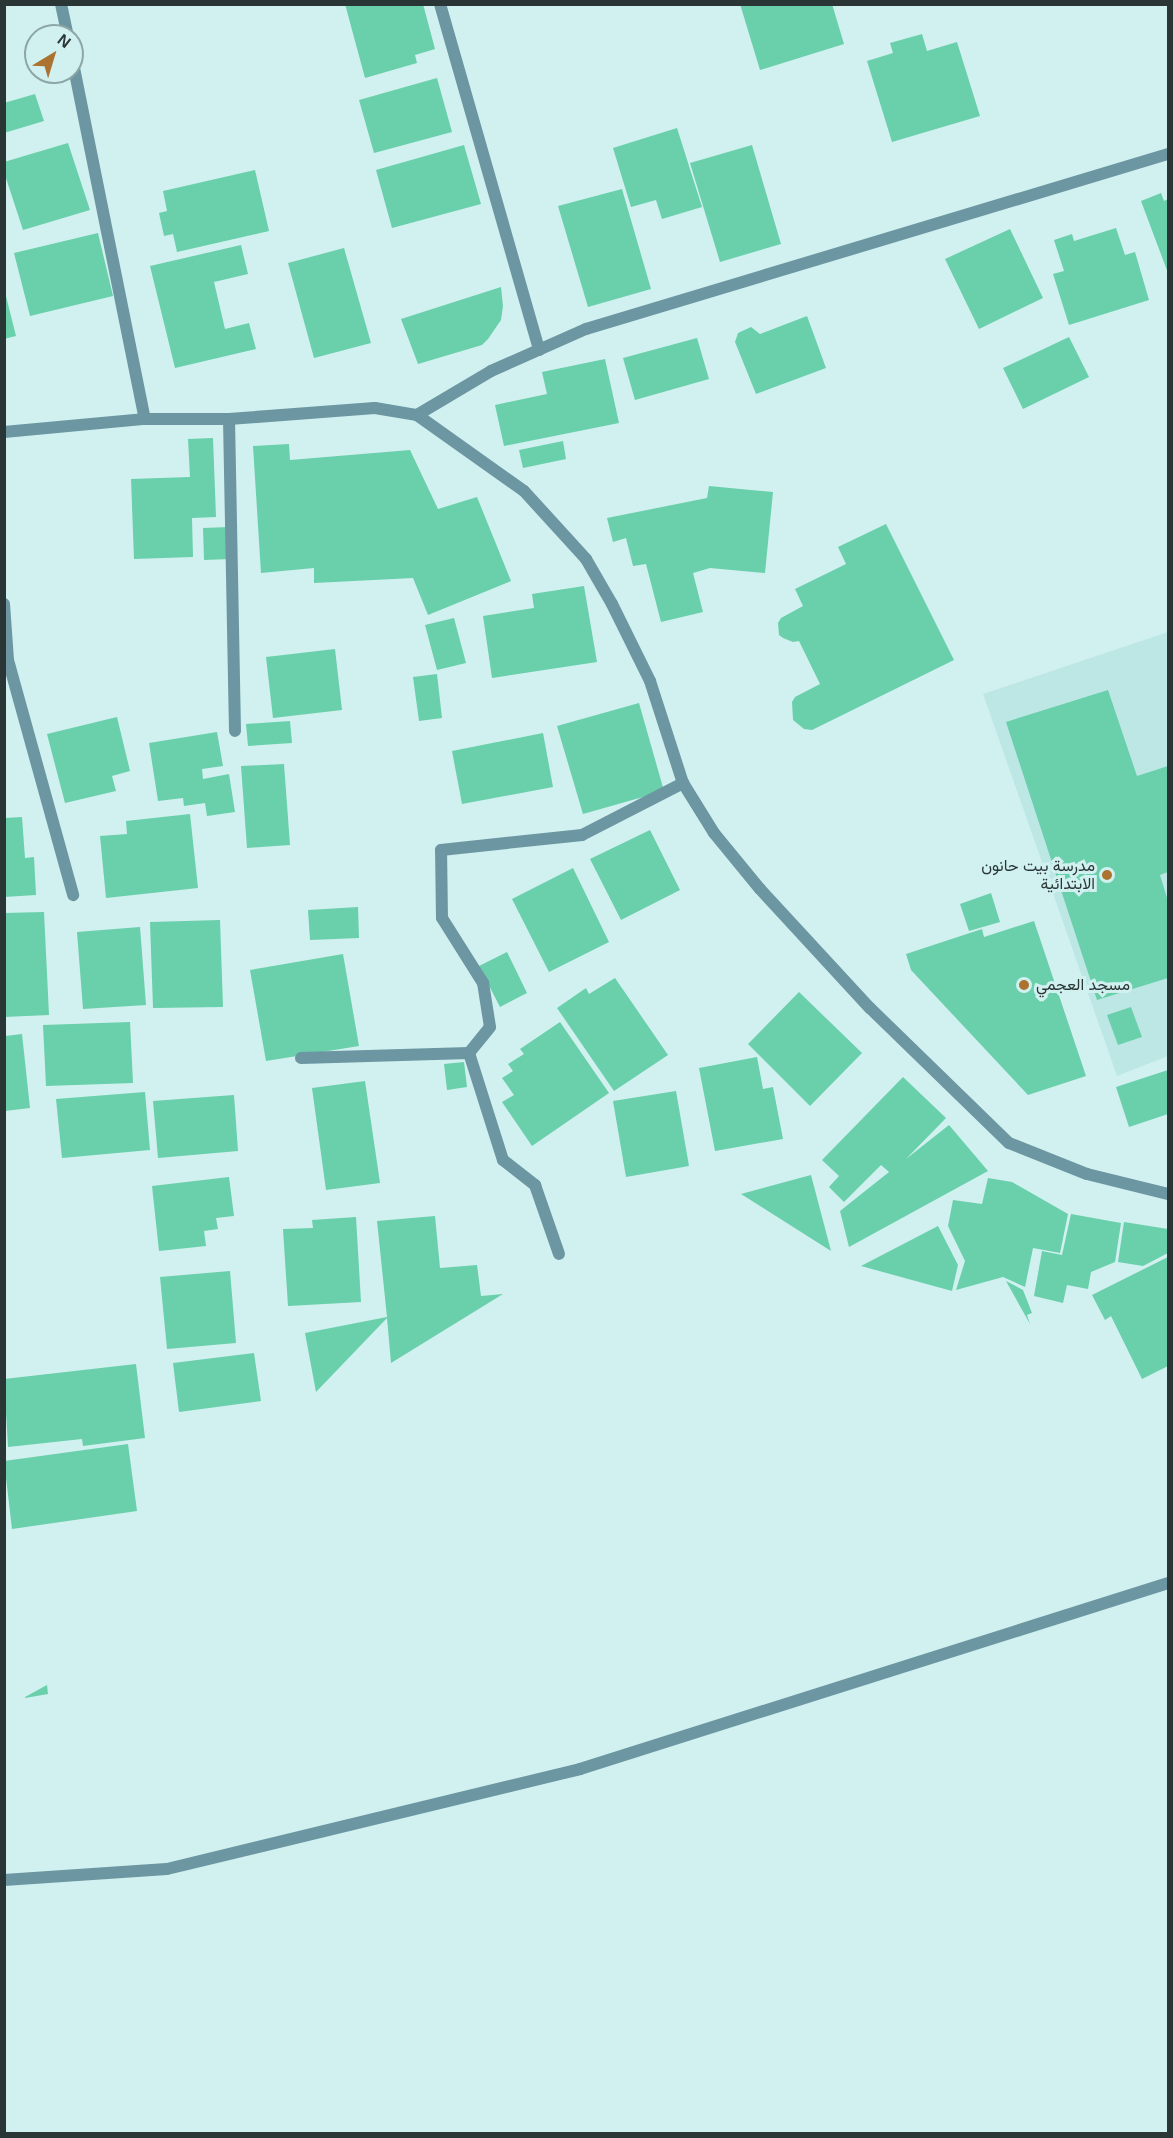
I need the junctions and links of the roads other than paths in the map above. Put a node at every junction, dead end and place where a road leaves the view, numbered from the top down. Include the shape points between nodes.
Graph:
1 (61, 4) edge
2 (440, 4) edge
3 (65, 24) edge
4 (77, 84) edge
5 (1168, 154) edge
6 (538, 350) junction
7 (417, 415) junction
8 (145, 419) junction
9 (229, 419) junction
10 (4, 432) edge
11 (4, 604) edge
12 (235, 731) dead end
13 (683, 783) junction
14 (73, 895) dead end
15 (469, 1053) junction
16 (301, 1058) dead end
17 (1168, 1194) edge
18 (559, 1254) dead end
19 (1168, 1583) edge
20 (4, 1880) edge

1 - 3 street
2 - 6 street
4 - 8 street
5 - 6 street via 586,329
6 - 7 street via 491,371
7 - 9 street via 375,408
7 - 13 street via 524,491 586,559 650,681
8 - 9 street
8 - 10 street
9 - 12 street
11 - 14 street via 8,660
13 - 15 street via 582,835 441,850 442,918 483,983 490,1027
13 - 17 street via 714,832 760,889 870,1008 1009,1143 1087,1174
15 - 16 street
15 - 18 street via 504,1160 535,1185
19 - 20 street via 580,1769 168,1869

